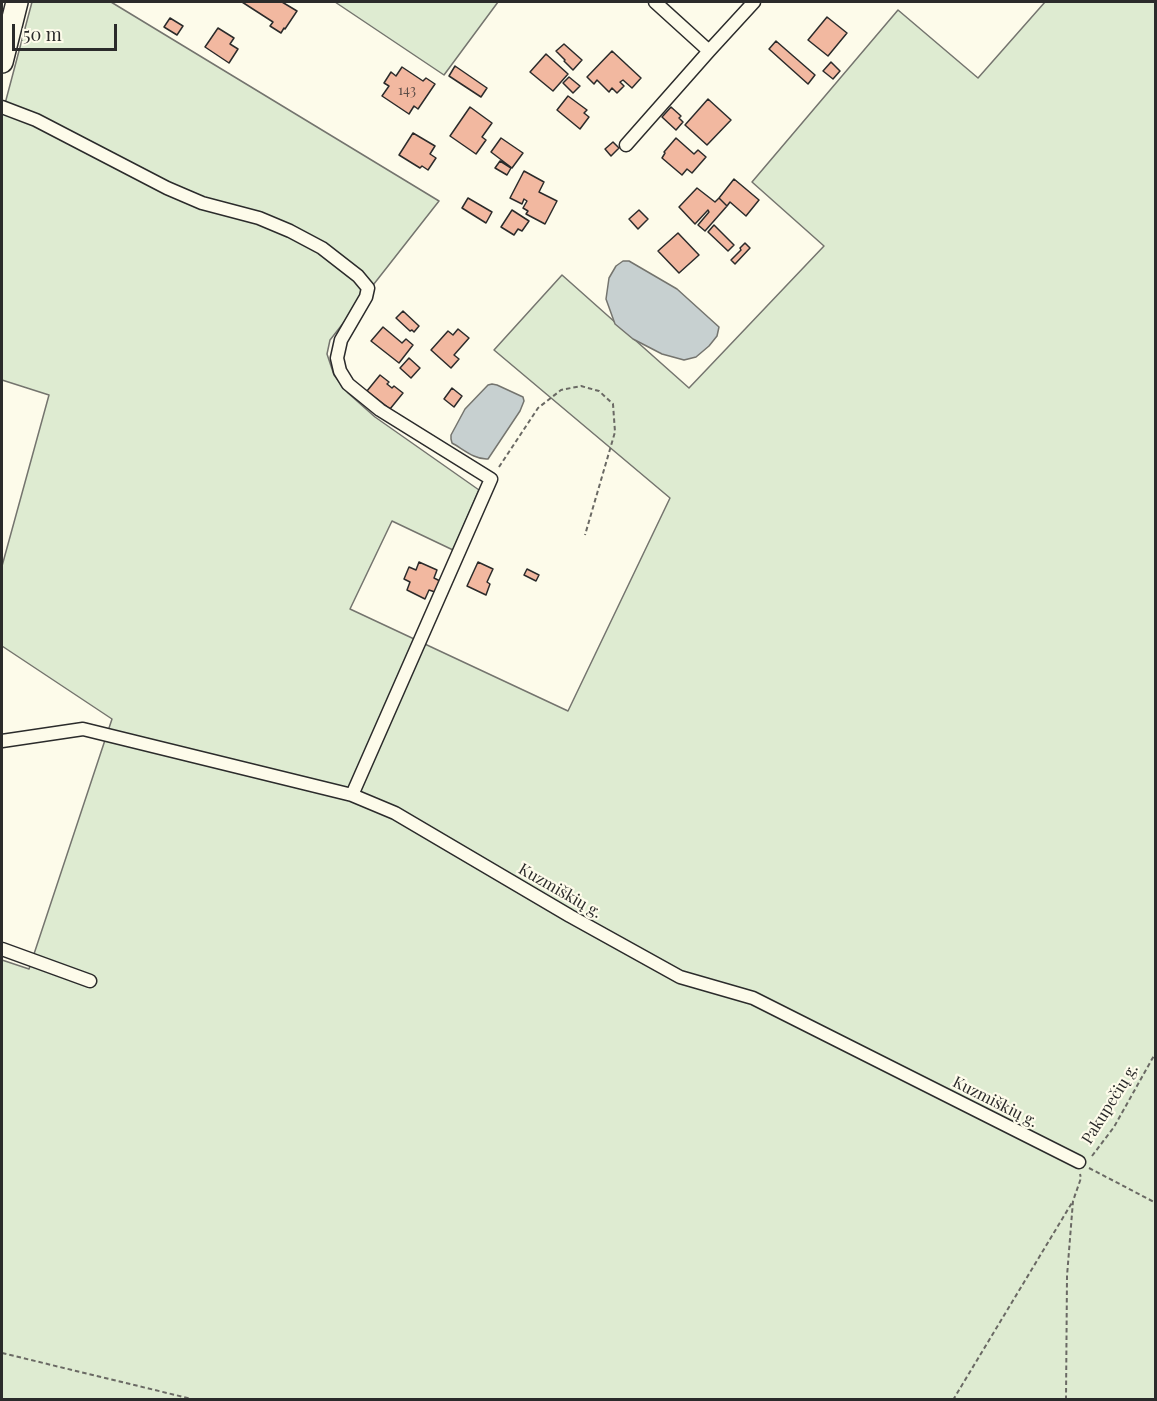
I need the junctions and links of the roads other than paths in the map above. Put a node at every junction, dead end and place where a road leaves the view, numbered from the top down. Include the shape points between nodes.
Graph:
1 (18, 2) edge
2 (655, 2) edge
3 (754, 2) edge
4 (709, 51) junction
5 (2, 62) edge
6 (2, 107) edge
7 (626, 145) dead end
8 (2, 741) edge
9 (352, 795) junction
10 (2, 949) edge
11 (90, 981) dead end
12 (1079, 1162) road end

1 - 5 highway
2 - 4 street
3 - 4 street
4 - 7 street
6 - 9 street via 36,120 167,188 202,203 259,218 322,248 368,288 341,340 337,358 348,384 380,410 491,479
8 - 9 street, Kuzmiškių g. via 83,729
9 - 12 street, Kuzmiškių g. via 394,813 680,977 753,998
10 - 11 street

